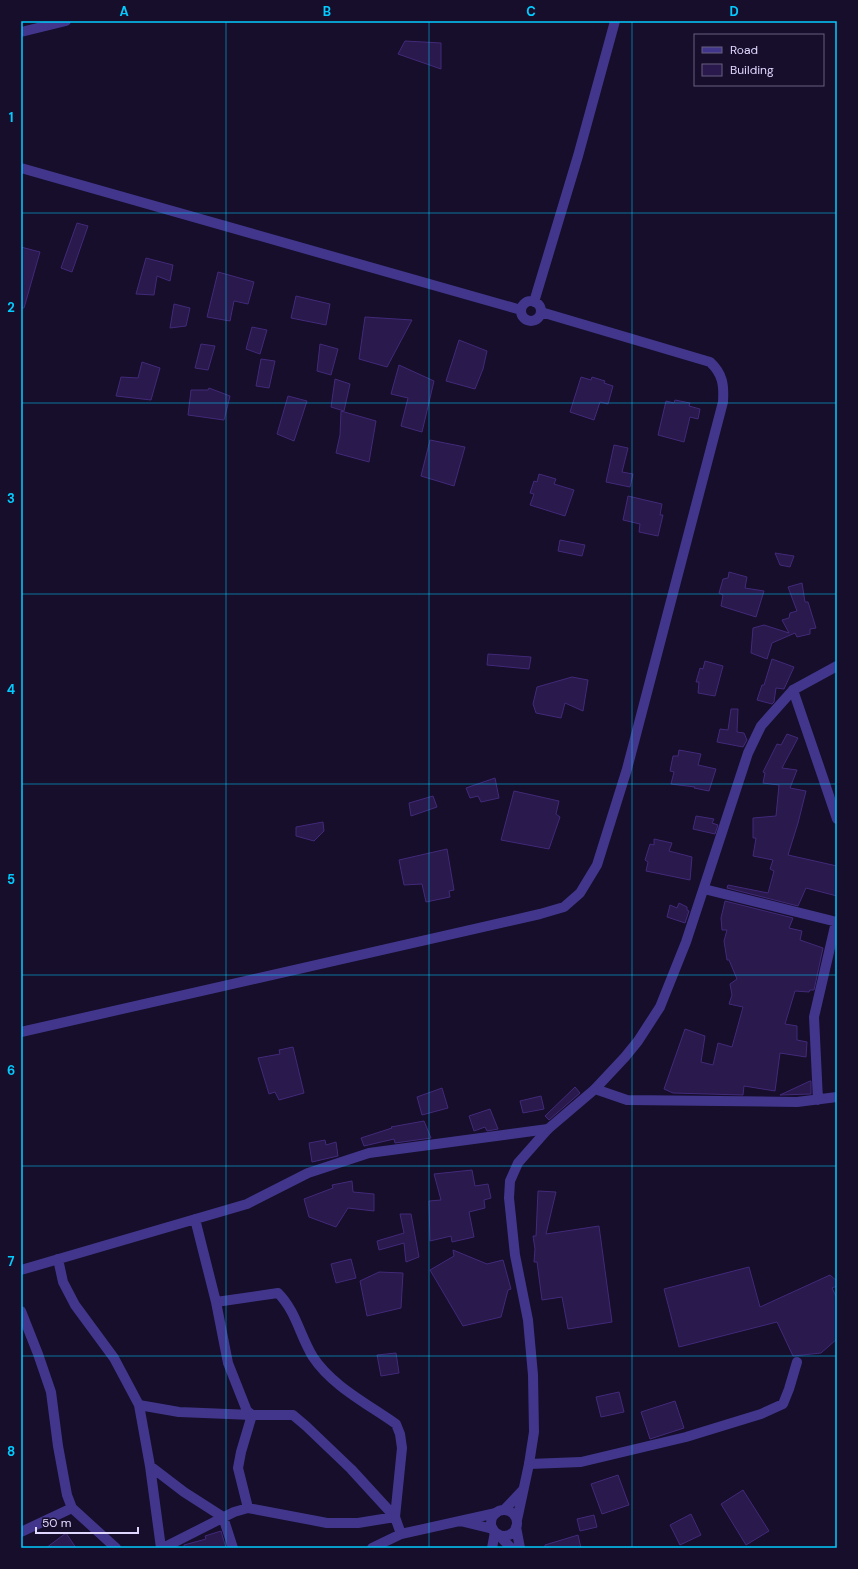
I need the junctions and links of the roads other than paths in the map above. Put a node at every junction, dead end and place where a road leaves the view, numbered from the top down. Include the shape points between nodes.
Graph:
1 (66, 21) edge
2 (615, 21) edge
3 (21, 32) edge
4 (21, 168) edge
5 (534, 302) junction
6 (521, 310) junction
7 (541, 312) junction
8 (837, 666) edge
9 (793, 690) junction
10 (837, 819) edge
11 (704, 889) junction
12 (837, 922) edge
13 (21, 1032) edge
14 (595, 1089) junction
15 (837, 1098) edge
16 (818, 1100) junction
17 (548, 1129) junction
18 (195, 1219) junction
19 (58, 1260) junction
20 (21, 1270) edge
21 (216, 1302) junction
22 (21, 1311) edge
23 (797, 1362) dead end
24 (139, 1405) junction
25 (252, 1414) junction
26 (529, 1464) junction
27 (150, 1466) junction
28 (523, 1490) junction
29 (72, 1508) junction
30 (248, 1508) junction
31 (500, 1511) junction
32 (223, 1517) junction
33 (395, 1518) junction
34 (456, 1521) junction
35 (517, 1524) junction
36 (21, 1532) edge
37 (496, 1532) junction
38 (401, 1534) junction
39 (116, 1548) edge
40 (162, 1548) edge
41 (233, 1548) edge
42 (372, 1548) edge
43 (492, 1548) edge
44 (511, 1548) edge
45 (520, 1548) edge

1 - 3 street
2 - 5 street
4 - 6 street
5 - 6 street via 525,304
5 - 7 street via 539,305
6 - 7 street via 523,318 530,321 538,319
7 - 13 street via 710,362 722,377 724,388 627,769 597,865 580,893 564,906 540,914
8 - 9 street
9 - 10 street
9 - 11 street via 761,726 748,753
11 - 12 street
11 - 14 street via 660,1007 638,1041
12 - 16 street via 814,1017
14 - 16 street via 627,1100
14 - 17 street
15 - 16 street
17 - 18 street via 369,1153 308,1173 247,1204
17 - 26 street via 518,1163 510,1181 509,1198 515,1255 528,1320 533,1375 534,1432
18 - 19 street
18 - 21 street
19 - 20 street
19 - 24 street via 63,1282 75,1304 114,1358
21 - 25 street via 228,1363 247,1411
21 - 33 street via 278,1293 287,1302 313,1356 328,1375 396,1424 402,1448
22 - 29 street via 51,1392 58,1446 67,1495
23 - 26 street via 782,1404 761,1414 686,1437 581,1462
24 - 25 street via 179,1412
24 - 27 street
25 - 30 street via 238,1468
25 - 33 street via 293,1415 352,1469
26 - 28 street
27 - 32 street
27 - 40 street
28 - 31 street
28 - 35 street
29 - 36 street
29 - 39 street
30 - 32 street
30 - 33 street via 327,1523
31 - 34 street
31 - 35 street via 512,1513
31 - 37 street via 492,1520
32 - 40 street
32 - 41 street
33 - 38 street
34 - 37 street
34 - 38 street
35 - 37 street via 514,1532 509,1535 504,1536
35 - 45 street
37 - 43 street
37 - 44 street
38 - 42 street

